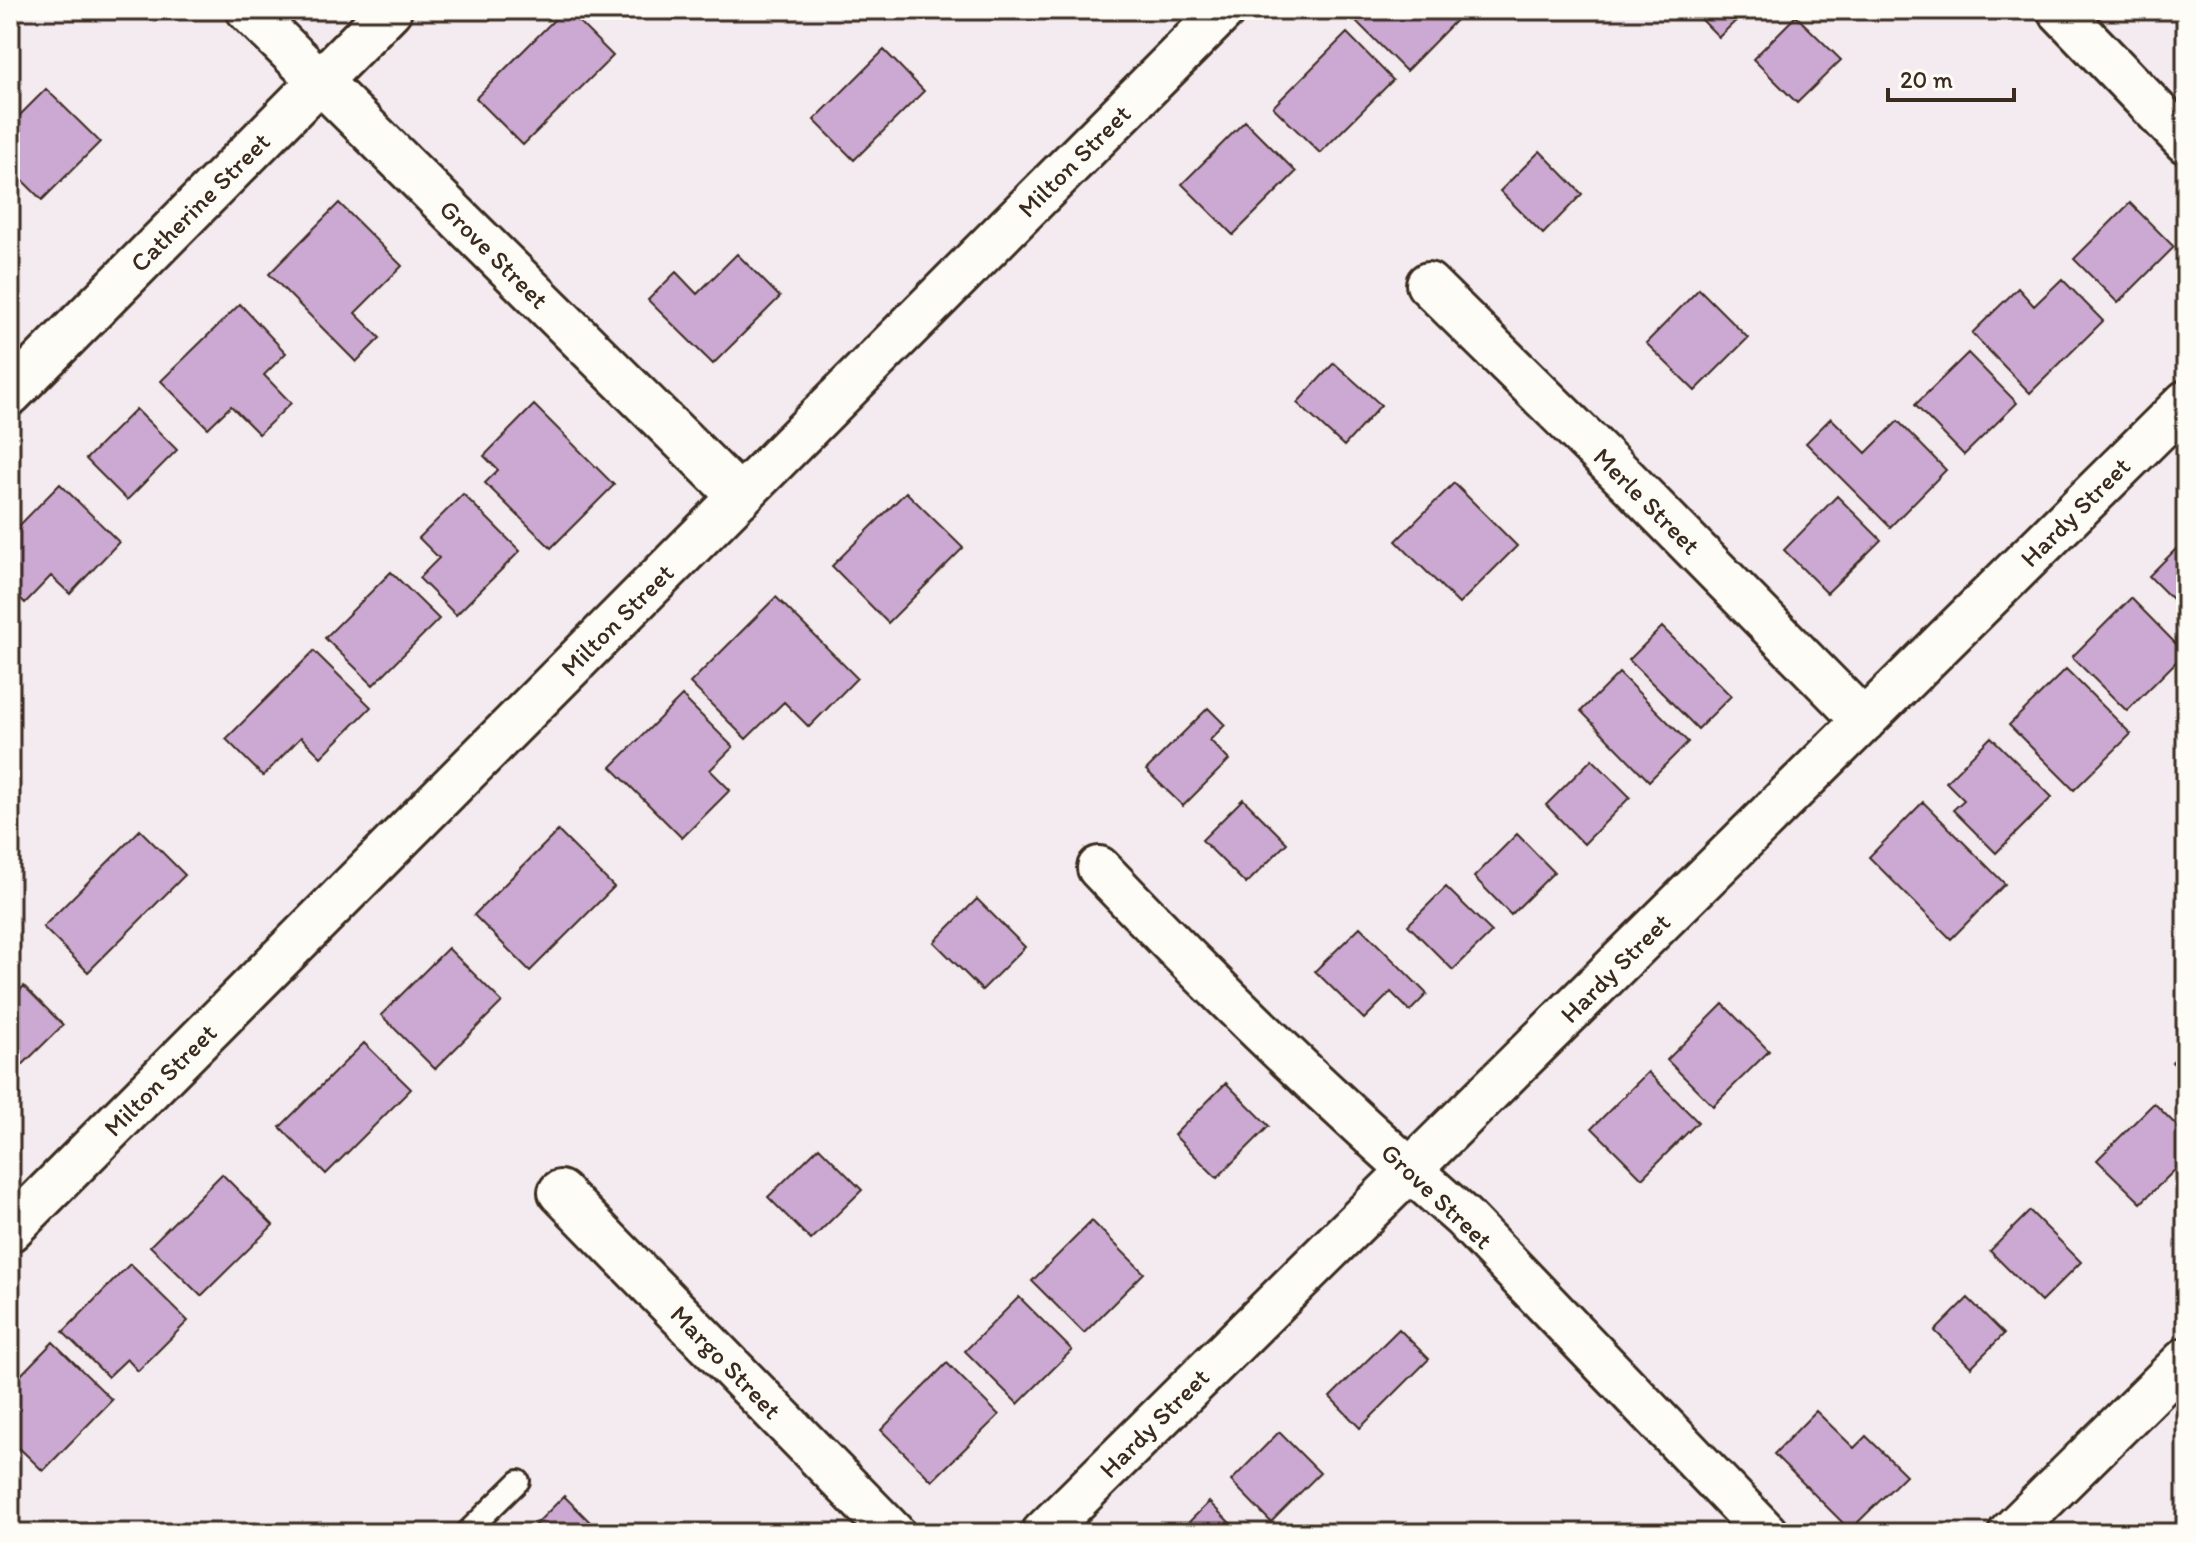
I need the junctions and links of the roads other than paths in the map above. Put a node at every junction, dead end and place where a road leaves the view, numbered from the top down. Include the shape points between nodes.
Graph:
1 (248, 10) edge
2 (390, 10) edge
3 (1224, 10) edge
4 (2059, 10) edge
5 (319, 82) junction
6 (2186, 142) edge
7 (1428, 284) dead end
8 (10, 394) edge
9 (2186, 402) edge
10 (740, 497) junction
11 (1864, 721) junction
12 (1099, 868) dead end
13 (1410, 1171) junction
14 (560, 1192) dead end
15 (10, 1230) edge
16 (2186, 1359) edge
17 (519, 1481) dead end
18 (466, 1533) edge
19 (893, 1533) edge
20 (1043, 1533) edge
21 (1766, 1533) edge
22 (2010, 1533) edge

1 - 5 street, Grove Street
2 - 5 street, Catherine Street
3 - 10 street, Milton Street
4 - 6 street
5 - 8 street, Catherine Street
5 - 10 street, Grove Street
7 - 11 street, Merle Street
9 - 11 street, Hardy Street
10 - 15 street, Milton Street
11 - 13 street, Hardy Street
12 - 13 street, Grove Street via 1174,947
13 - 20 street, Hardy Street
13 - 21 street, Grove Street via 1463,1217
14 - 19 street, Margo Street
16 - 22 street
17 - 18 lane

